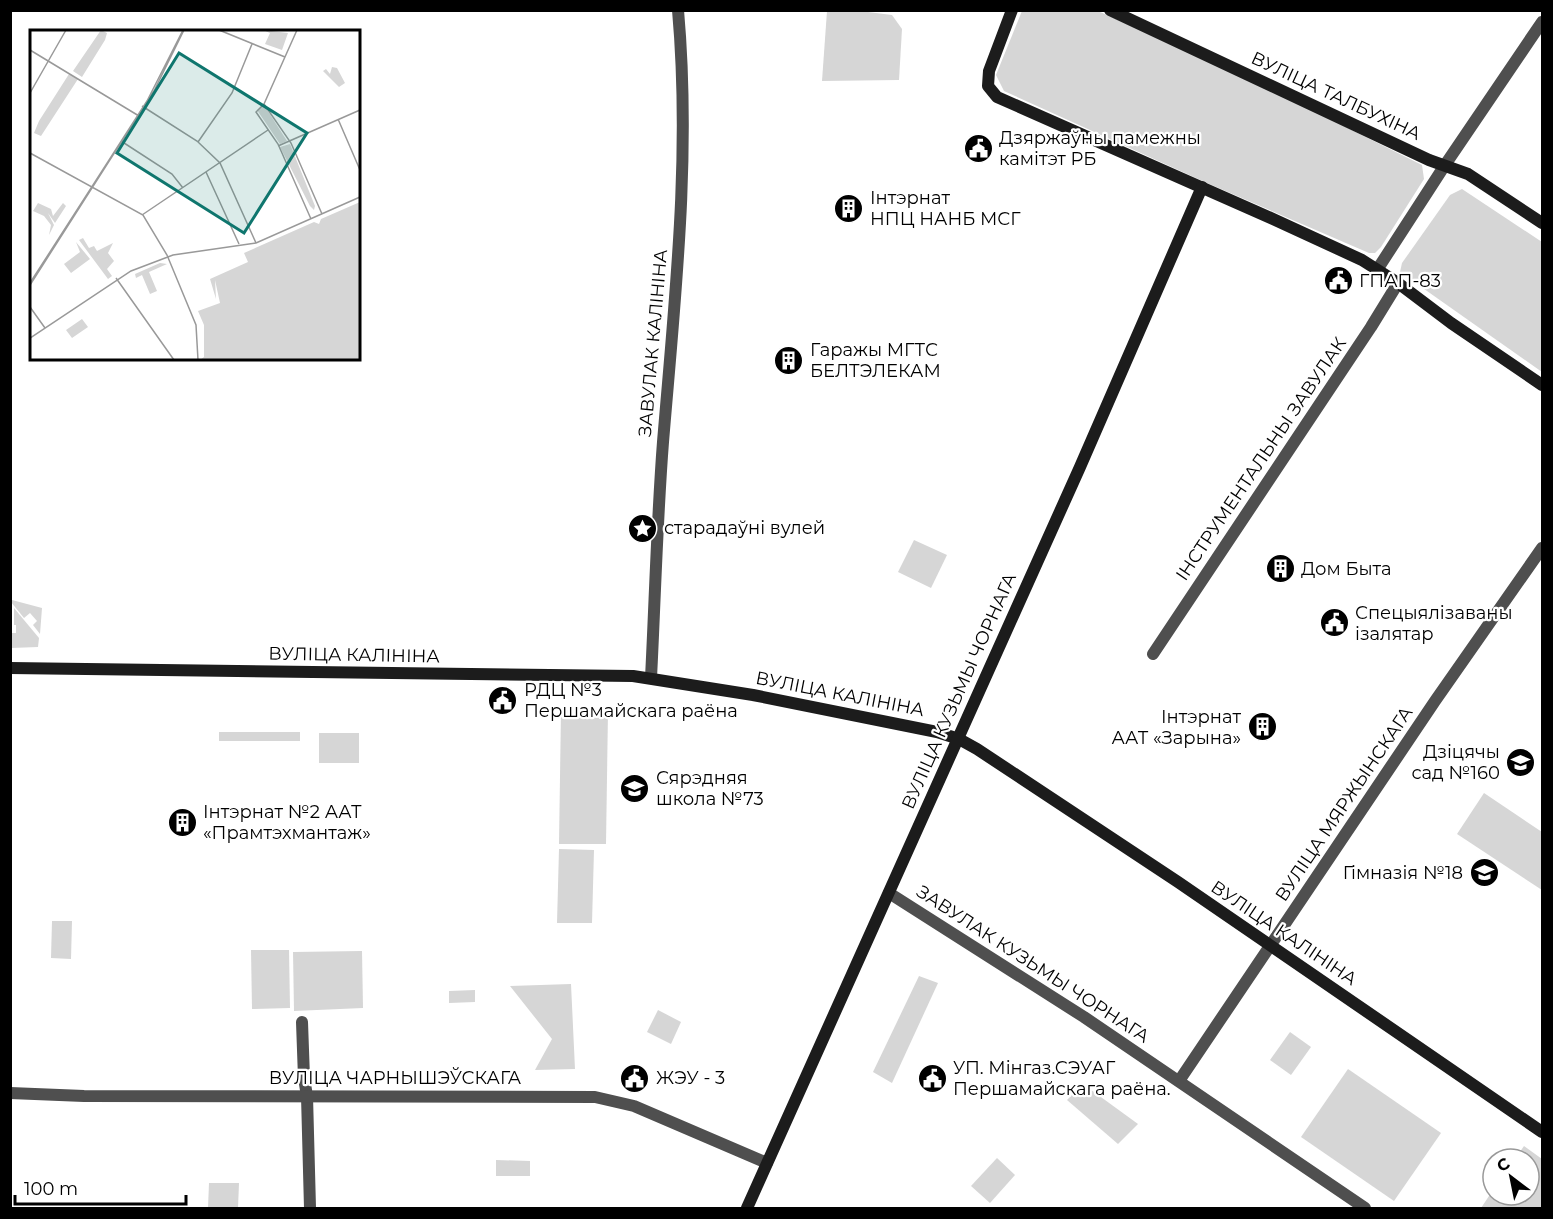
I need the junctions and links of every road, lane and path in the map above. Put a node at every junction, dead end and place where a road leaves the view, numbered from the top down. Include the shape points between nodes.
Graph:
1 (678, 10) edge
2 (1012, 10) edge
3 (1110, 10) edge
4 (1542, 22) edge
5 (1445, 165) junction
6 (1202, 187) junction
7 (1542, 223) edge
8 (1377, 270) junction
9 (1398, 283) junction
10 (1542, 385) edge
11 (1542, 548) edge
12 (1153, 654) dead end
13 (10, 668) edge
14 (651, 678) junction
15 (959, 739) junction
16 (889, 893) junction
17 (1270, 946) junction
18 (302, 1022) dead end
19 (1179, 1081) junction
20 (10, 1093) edge
21 (307, 1096) junction
22 (1542, 1132) edge
23 (767, 1163) junction
24 (310, 1209) edge
25 (747, 1209) edge
26 (1365, 1209) edge

1 - 14 street, ЗАВУЛАК КАЛІНІНА via 682,189 661,469
2 - 6 main road via 988,71 988,86 993,94
3 - 5 main road, ВУЛІЦА ТАЛБУХІНА
4 - 5 street
5 - 7 main road, ВУЛІЦА ТАЛБУХІНА via 1468,174
5 - 8 street
6 - 8 main road
6 - 15 main road, ВУЛІЦА КУЗЬМЫ ЧОРНАГА
8 - 9 main road
9 - 10 main road
9 - 12 street, ІНСТРУМЕНТАЛЬНЫ ЗАВУЛАК
11 - 17 street, ВУЛІЦА МЯРЖЫНСКАГА
13 - 14 main road, ВУЛІЦА КАЛІНІНА
14 - 15 main road, ВУЛІЦА КАЛІНІНА via 753,695
15 - 16 main road, ВУЛІЦА КУЗЬМЫ ЧОРНАГА
15 - 17 main road, ВУЛІЦА КАЛІНІНА
16 - 19 street, ЗАВУЛАК КУЗЬМЫ ЧОРНАГА
16 - 23 main road, ВУЛІЦА КУЗЬМЫ ЧОРНАГА
17 - 19 street, ВУЛІЦА МЯРЖЫНСКАГА
17 - 22 main road, ВУЛІЦА КАЛІНІНА
18 - 21 street
19 - 26 street, ЗАВУЛАК КУЗЬМЫ ЧОРНАГА
20 - 21 street, ВУЛІЦА ЧАРНЫШЭЎСКАГА
21 - 23 street, ВУЛІЦА ЧАРНЫШЭЎСКАГА via 595,1097 634,1106
21 - 24 street
23 - 25 main road, ВУЛІЦА КУЗЬМЫ ЧОРНАГА

